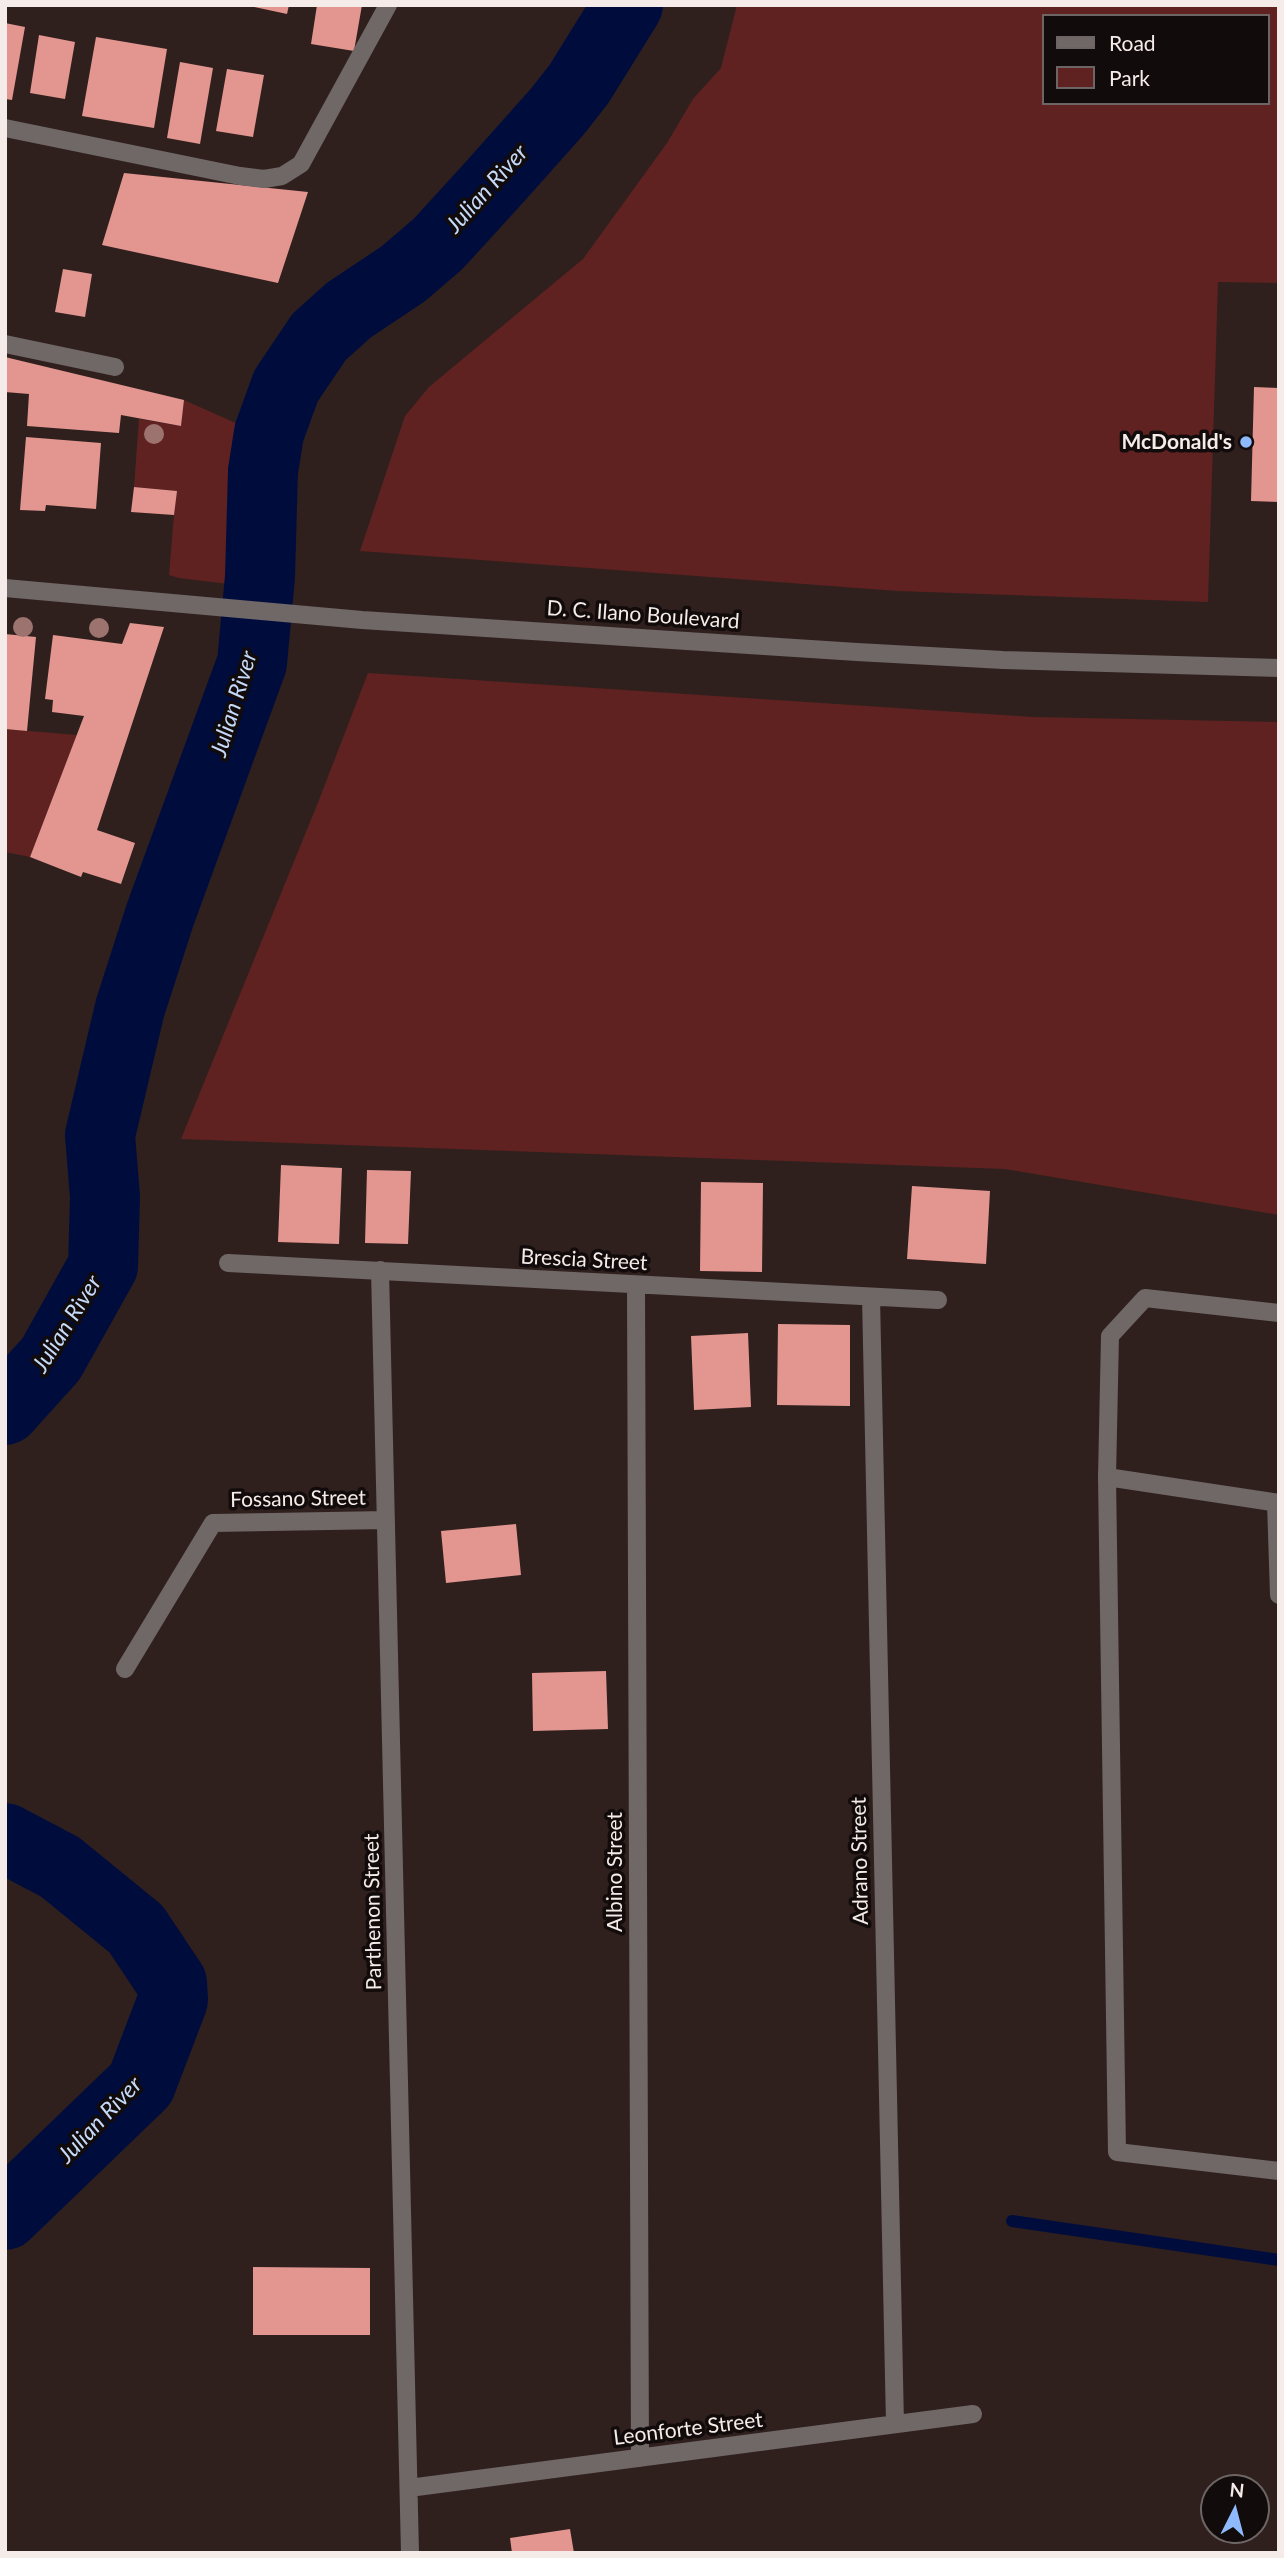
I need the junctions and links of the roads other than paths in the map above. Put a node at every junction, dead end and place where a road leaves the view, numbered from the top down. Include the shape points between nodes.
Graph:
1 (387, 5) edge
2 (5, 128) edge
3 (5, 344) edge
4 (115, 367) dead end
5 (5, 588) edge
6 (1279, 668) edge
7 (228, 1263) dead end
8 (380, 1270) junction
9 (636, 1286) junction
10 (871, 1297) junction
11 (938, 1300) dead end
12 (1279, 1313) edge
13 (1107, 1477) junction
14 (1278, 1503) edge
15 (386, 1520) junction
16 (1279, 1595) edge
17 (125, 1669) dead end
18 (1279, 2171) edge
19 (973, 2414) dead end
20 (895, 2424) junction
21 (640, 2458) junction
22 (409, 2488) junction
23 (410, 2553) edge

1 - 2 street via 301,164 282,176 240,176
3 - 4 street
5 - 6 street, D. C. Ilano Boulevard via 328,617 857,652
7 - 8 street, Brescia Street
8 - 9 street, Brescia Street
8 - 15 street, Parthenon Street
9 - 10 street, Brescia Street
9 - 21 street, Albino Street
10 - 11 street, Brescia Street
10 - 20 street, Adrano Street
12 - 13 street via 1144,1298 1110,1336
13 - 14 street
13 - 18 street via 1117,2152
14 - 16 street
15 - 17 street, Fossano Street via 213,1523
15 - 22 street, Parthenon Street
19 - 20 street, Leonforte Street
20 - 21 street, Leonforte Street
21 - 22 street, Leonforte Street
22 - 23 street, Parthenon Street

